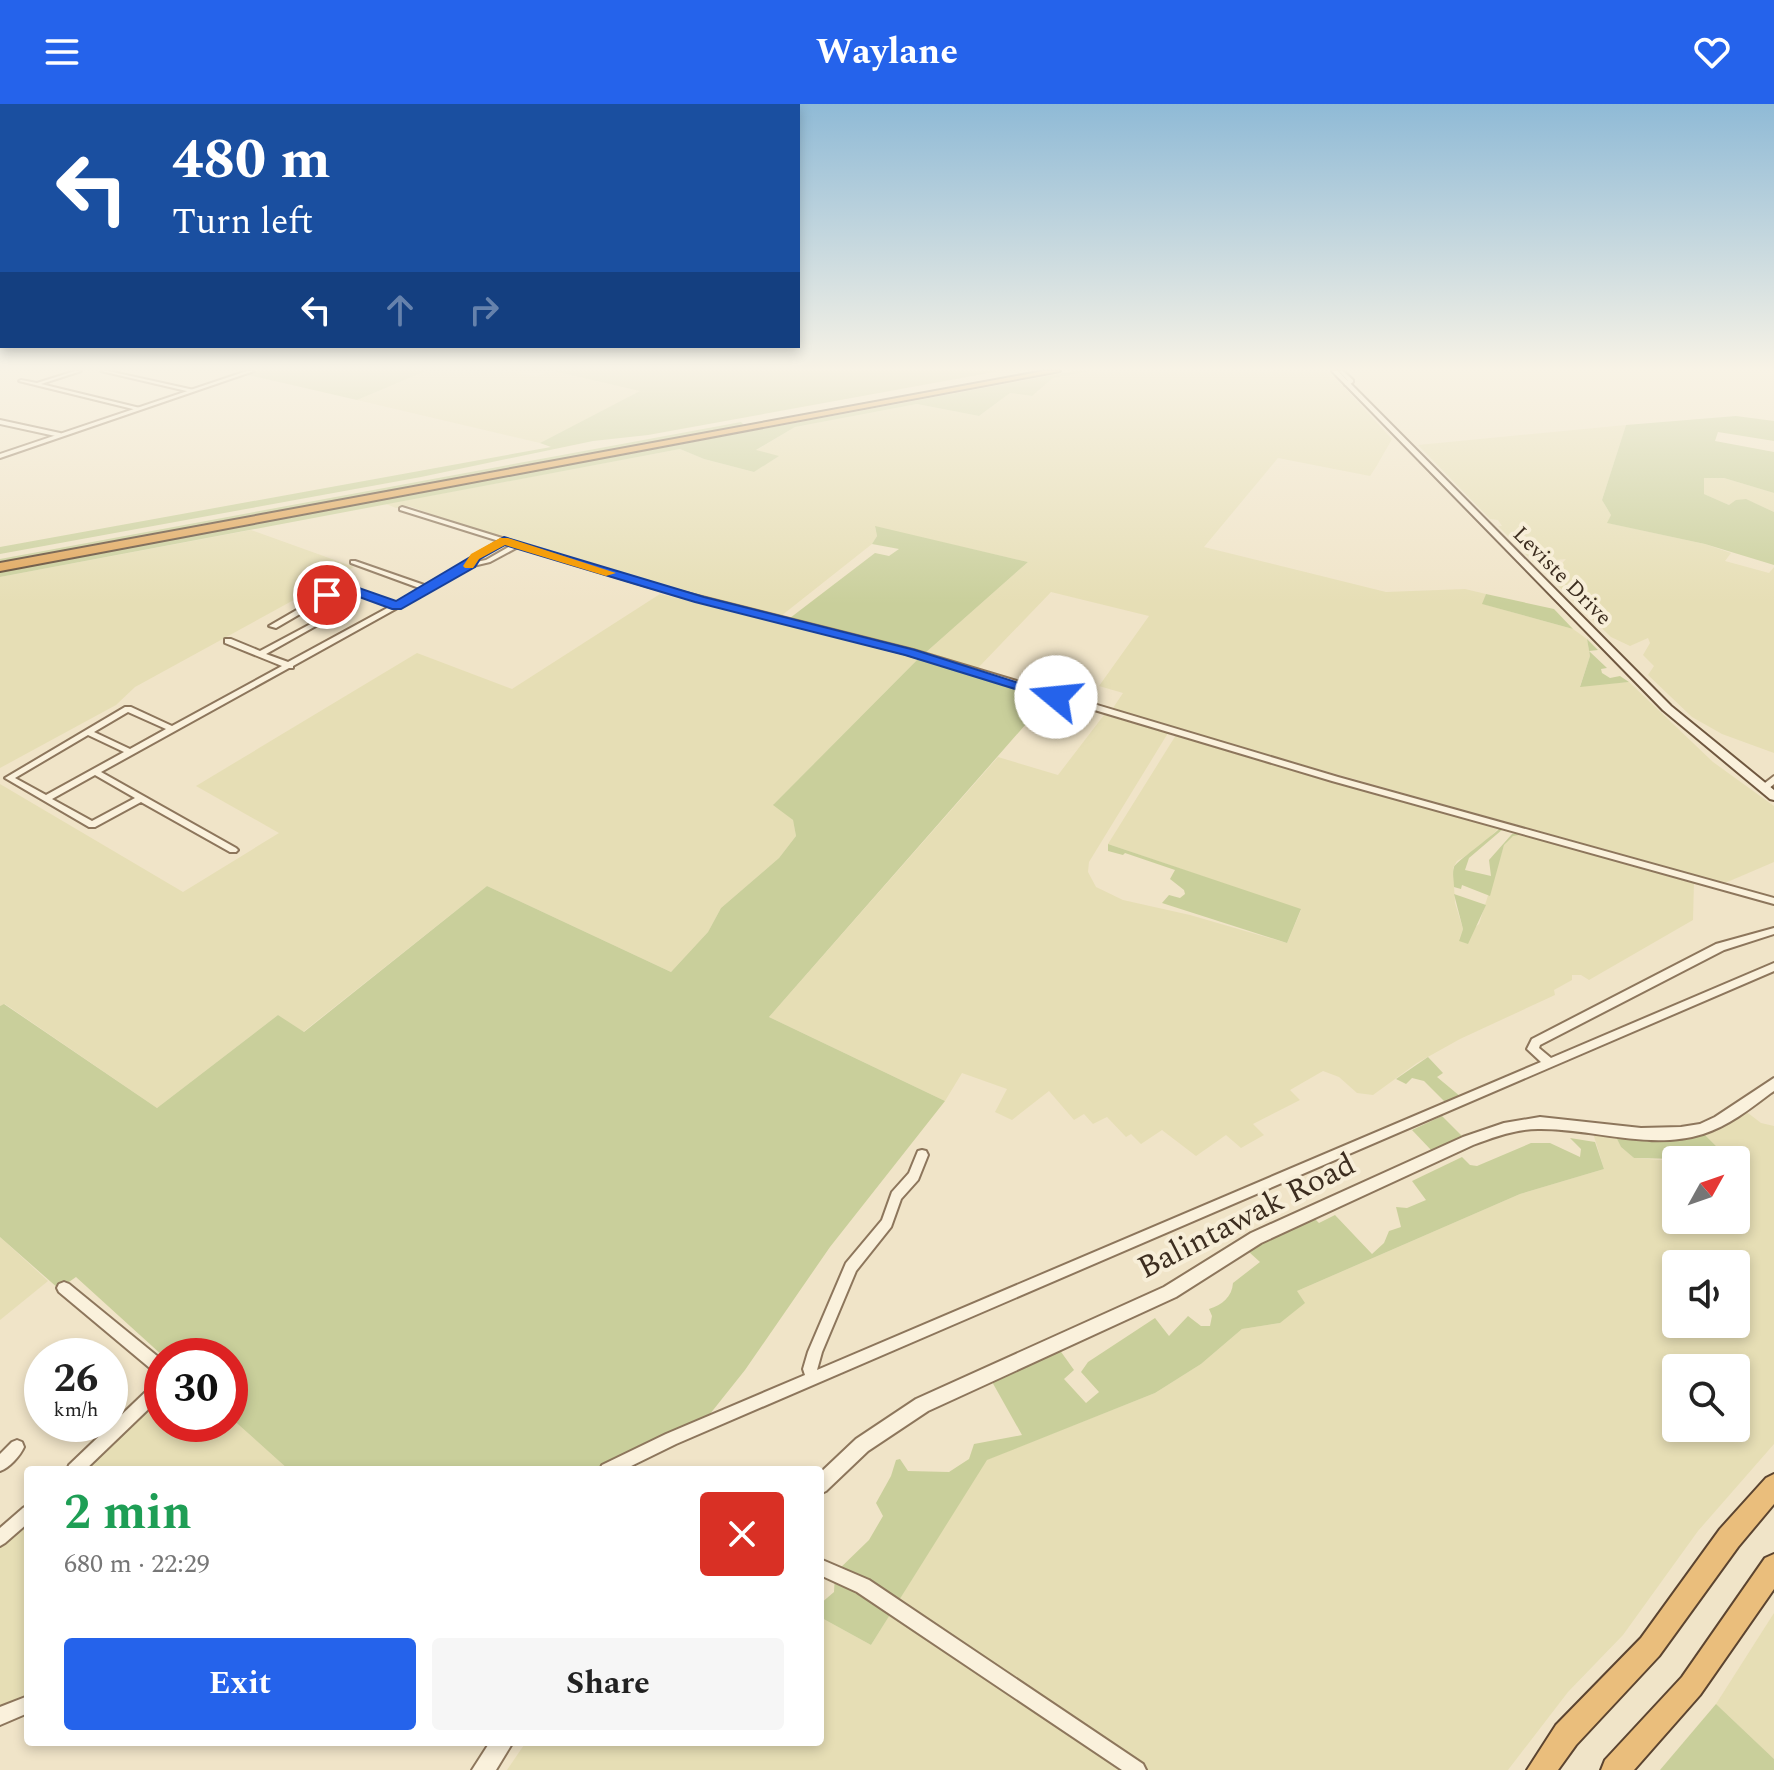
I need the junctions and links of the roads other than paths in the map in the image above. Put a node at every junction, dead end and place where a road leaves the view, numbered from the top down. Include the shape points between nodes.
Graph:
1 (21, 449) edge
2 (587, 449) edge
3 (637, 449) edge
4 (1411, 449) edge
5 (0, 456) edge
6 (402, 509) dead end
7 (504, 541) junction
8 (517, 545) junction
9 (0, 556) edge
10 (353, 562) dead end
11 (471, 565) junction
12 (0, 567) edge
13 (428, 589) junction
14 (313, 603) junction
15 (396, 606) junction
16 (296, 634) junction
17 (228, 641) dead end
18 (260, 654) junction
19 (290, 666) junction
20 (172, 729) junction
21 (88, 732) junction
22 (130, 752) junction
23 (95, 772) junction
24 (1774, 779) edge
25 (1769, 792) edge
26 (142, 798) junction
27 (45, 799) junction
28 (233, 850) dead end
29 (1774, 901) edge
30 (1774, 931) edge
31 (1774, 967) edge
32 (1548, 1062) junction
33 (1774, 1083) edge
34 (922, 1155) dead end
35 (64, 1288) dead end
36 (144, 1354) edge
37 (813, 1378) junction
38 (144, 1403) edge
39 (17, 1447) dead end
40 (0, 1464) edge
41 (78, 1466) edge
42 (616, 1466) edge
43 (824, 1481) edge
44 (1774, 1486) edge
45 (24, 1517) edge
46 (0, 1538) edge
47 (1774, 1567) edge
48 (824, 1569) edge
49 (24, 1706) edge
50 (0, 1716) edge
51 (500, 1746) edge
52 (483, 1770) edge
53 (1137, 1770) edge
54 (1541, 1770) edge
55 (1615, 1770) edge

1 - 5 street
2 - 9 highway
3 - 12 highway
4 - 25 main road, Leviste Drive via 1667,708
6 - 7 street
7 - 8 street
7 - 11 street via 475,557
8 - 11 street
8 - 29 street via 700,599 910,652 1322,775
10 - 13 street
11 - 13 street
13 - 15 street
14 - 15 street via 342,586
14 - 16 street via 273,626
14 - 16 street via 337,612
15 - 19 street
16 - 18 street
17 - 18 street
18 - 19 street
19 - 20 street
20 - 21 street via 128,709
20 - 22 street
21 - 22 street
21 - 27 street via 9,778
22 - 23 street
23 - 26 street
23 - 27 street
24 - 25 street
26 - 27 street via 92,825
26 - 28 street
30 - 32 street via 1720,947 1536,1042 1533,1049
31 - 32 street
32 - 37 street
33 - 43 street, Balintawak Road via 1695,1130 1625,1132 1532,1124 1468,1141 1256,1238 1170,1292 922,1405 868,1441
34 - 37 street via 914,1176 896,1196 887,1223 851,1267 813,1356
35 - 36 street
37 - 42 street
38 - 41 street
39 - 40 street
44 - 54 highway via 1650,1647 1566,1735
45 - 46 street
47 - 55 highway via 1691,1686
48 - 53 street via 863,1586
49 - 50 street
51 - 52 street

